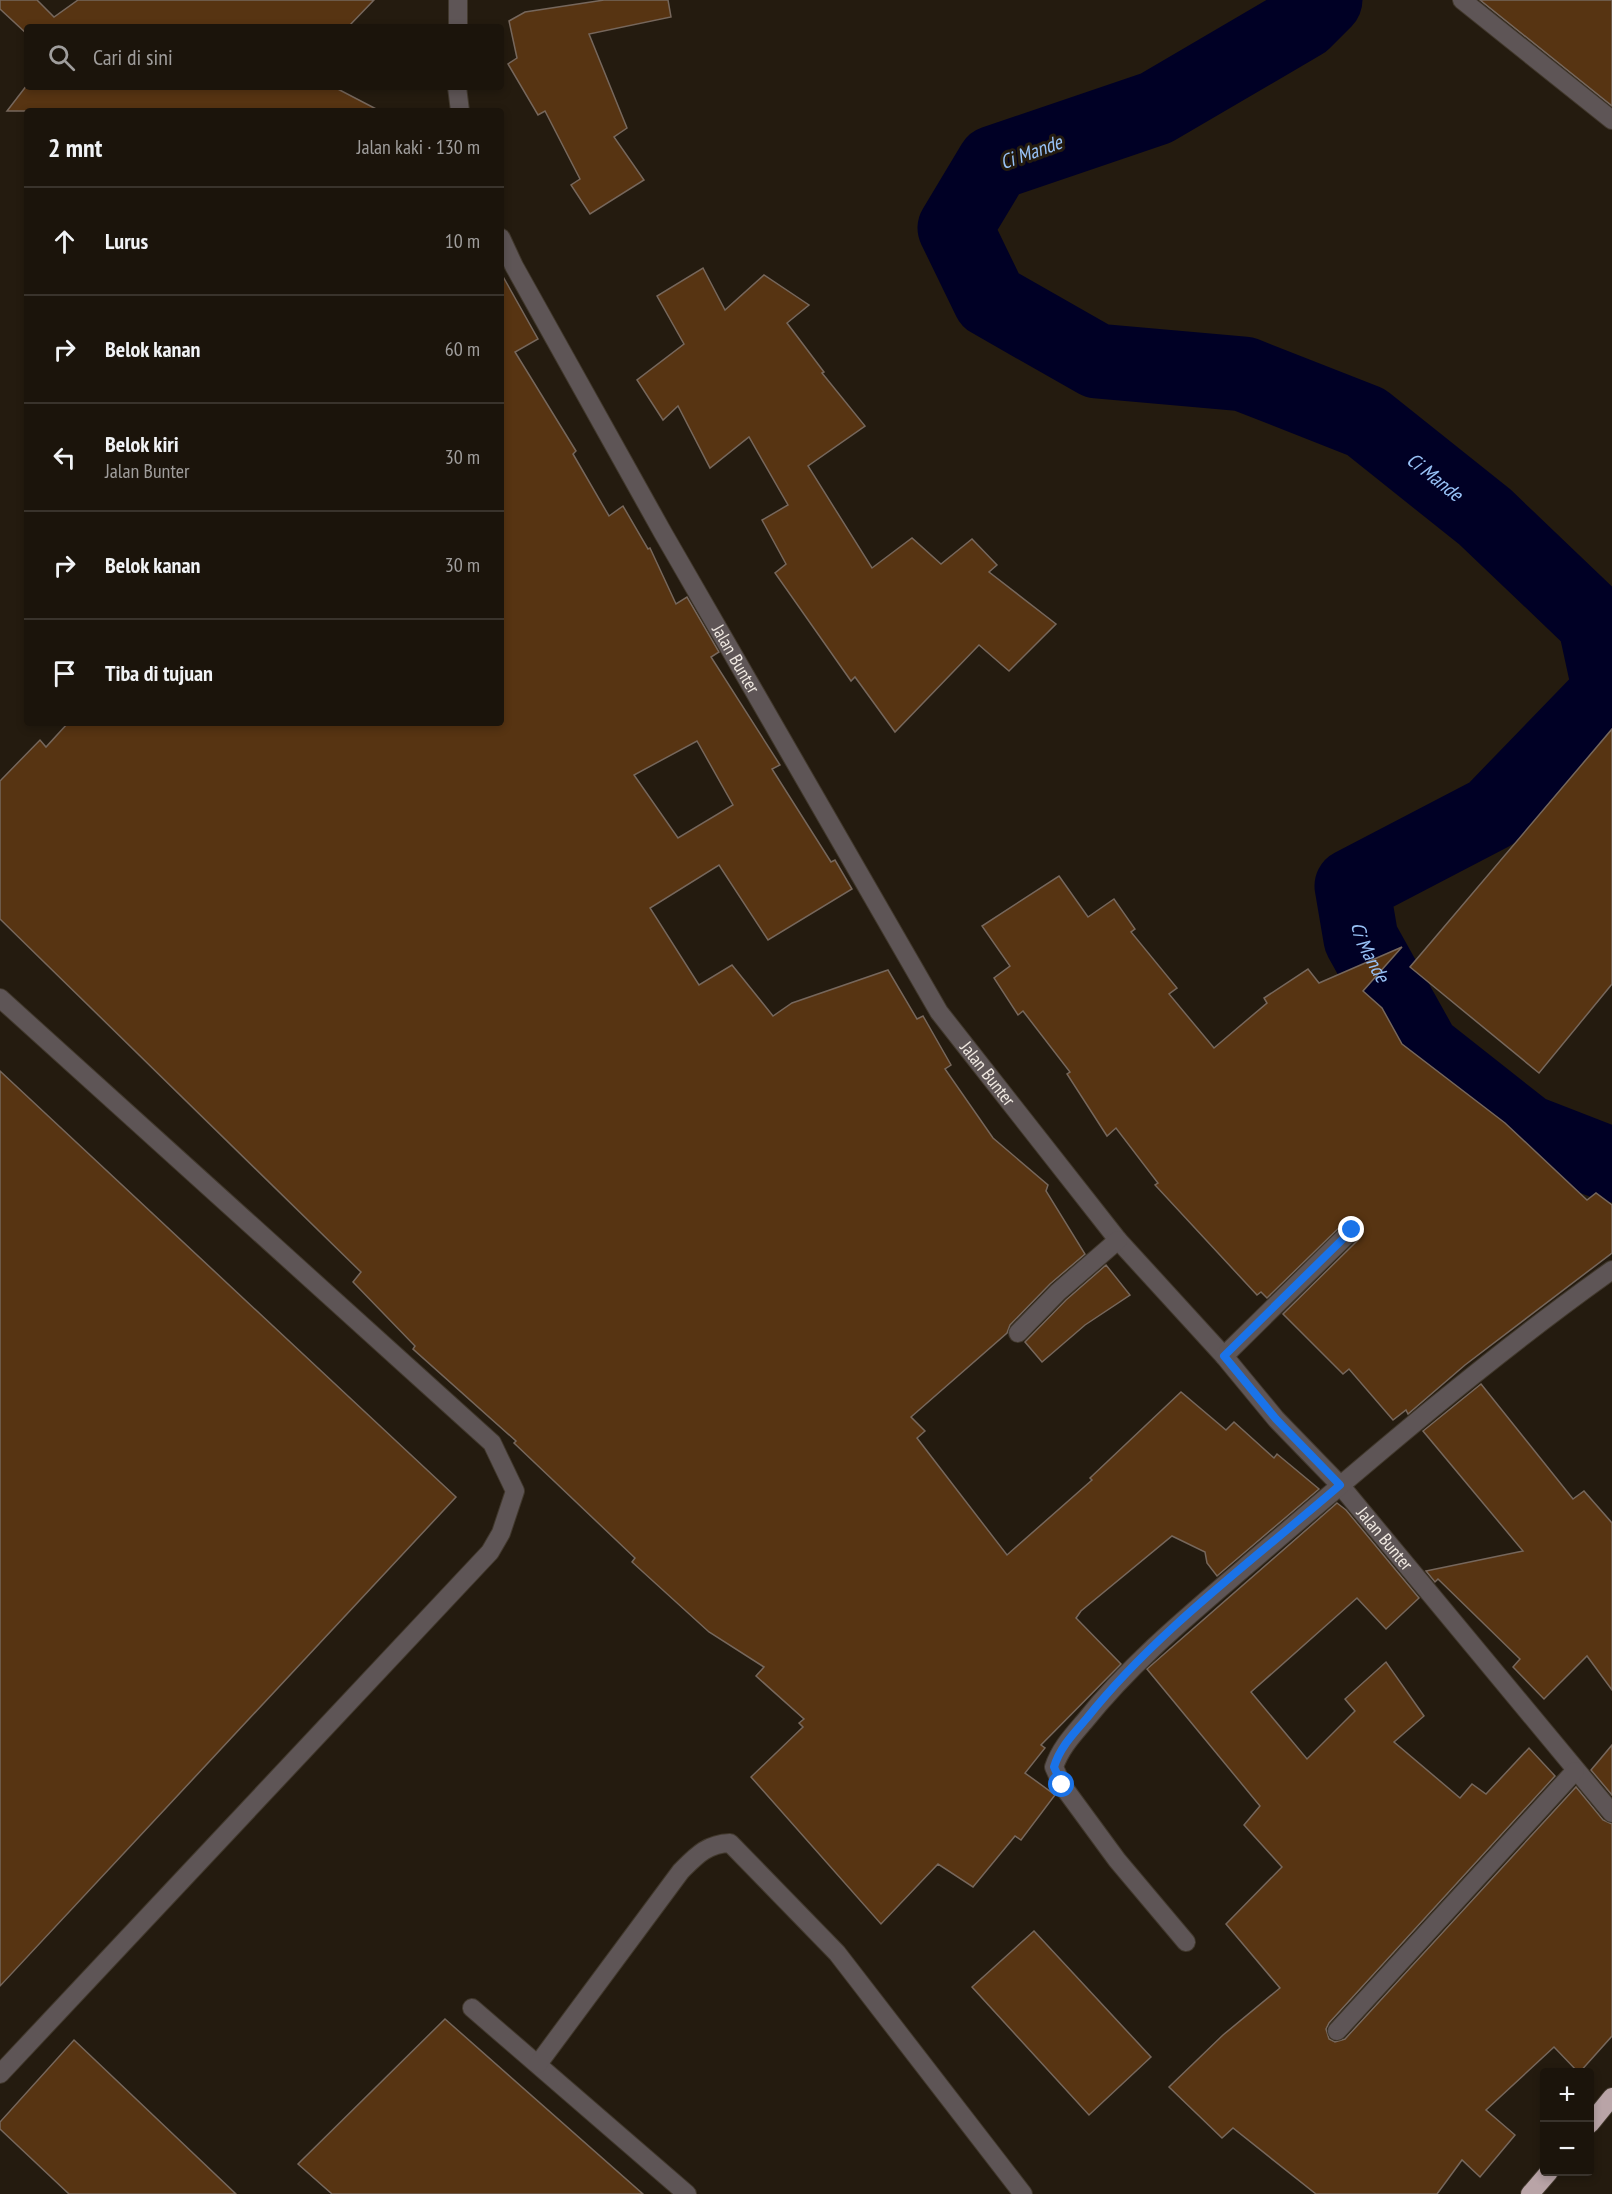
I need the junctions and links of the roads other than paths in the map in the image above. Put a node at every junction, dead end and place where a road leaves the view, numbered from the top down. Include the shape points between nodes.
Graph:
1 (458, 0) edge
2 (1462, 0) edge
3 (458, 24) edge
4 (457, 90) edge
5 (460, 108) edge
6 (1612, 120) edge
7 (504, 244) edge
8 (0, 998) edge
9 (1352, 1230) dead end
10 (1118, 1240) junction
11 (1612, 1270) edge
12 (1018, 1333) dead end
13 (1224, 1356) junction
14 (1340, 1485) junction
15 (1575, 1771) junction
16 (1612, 1813) edge
17 (1186, 1942) dead end
18 (472, 2008) dead end
19 (1337, 2031) dead end
20 (538, 2064) junction
21 (0, 2074) edge
22 (1612, 2097) edge
23 (1592, 2122) edge
24 (1546, 2176) edge
25 (687, 2194) edge
26 (1023, 2194) edge
27 (1530, 2194) edge

1 - 3 street
2 - 6 street
4 - 5 street
7 - 10 street, Jalan Bunter via 663,532 939,1012
8 - 21 street via 492,1443 515,1491 490,1552
9 - 13 street
10 - 12 street
10 - 13 street, Jalan Bunter
11 - 14 street
13 - 14 street, Jalan Bunter via 1276,1419
14 - 15 street, Jalan Bunter
14 - 17 street via 1155,1644 1100,1701 1059,1753 1054,1767 1062,1785 1117,1860
15 - 16 street, Jalan Bunter
15 - 19 street
18 - 20 street
20 - 25 street
20 - 26 street via 681,1871 701,1851 714,1844 730,1843 837,1953
22 - 23 highway
24 - 27 highway

